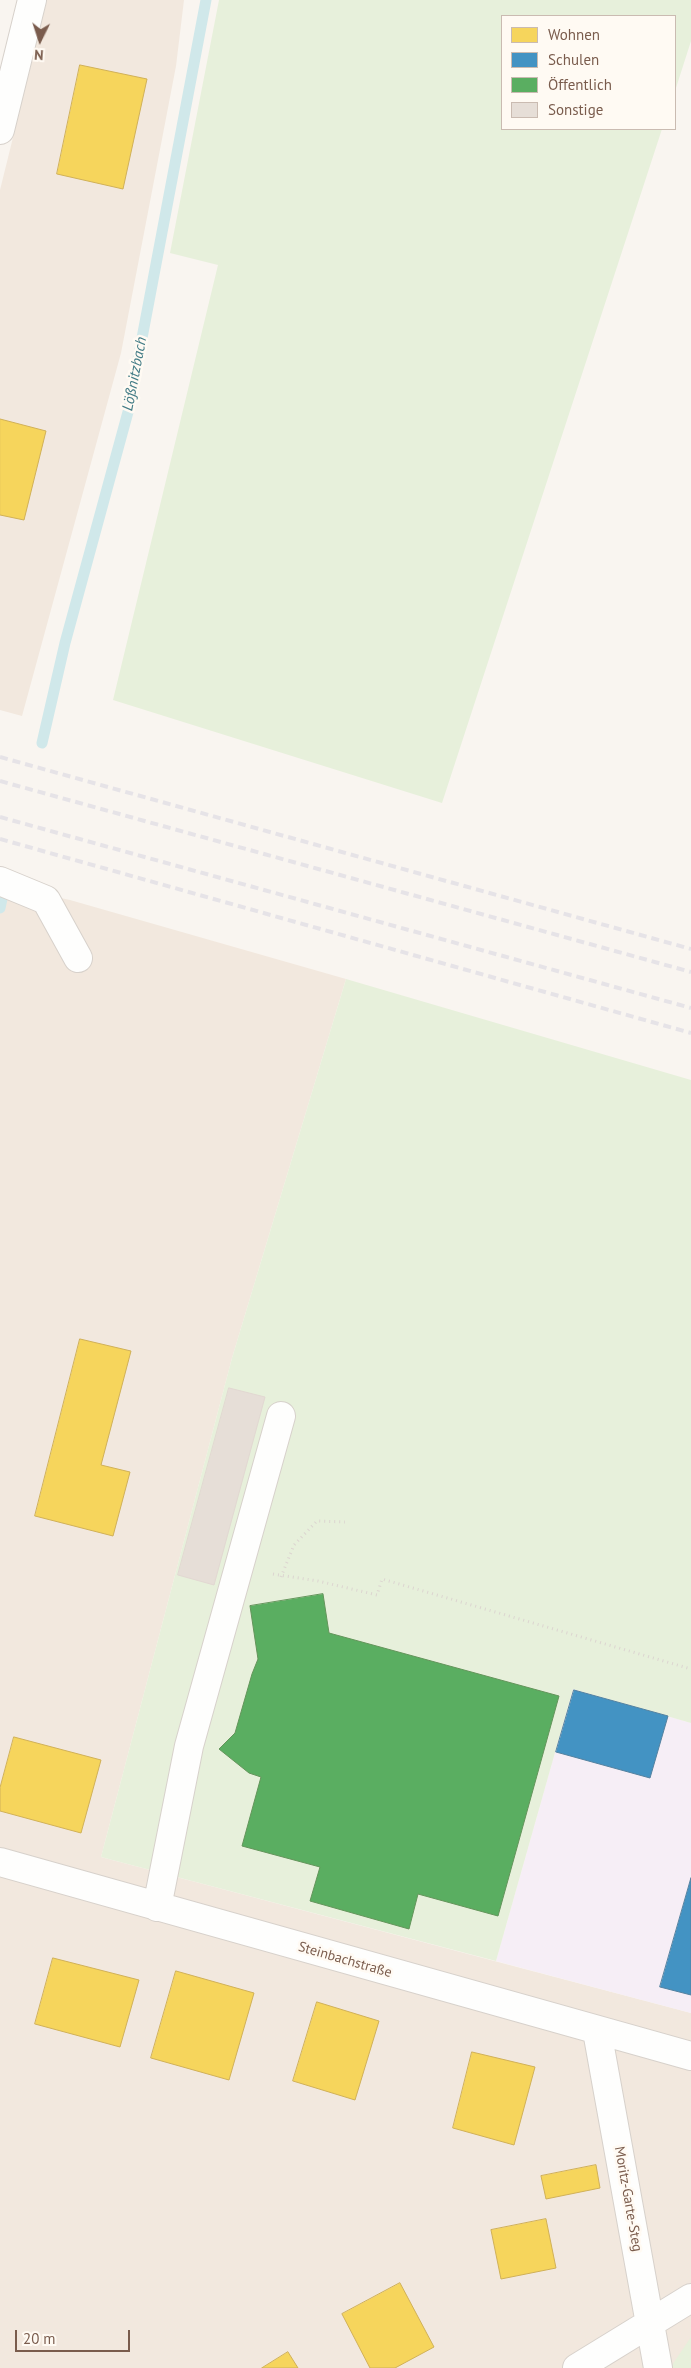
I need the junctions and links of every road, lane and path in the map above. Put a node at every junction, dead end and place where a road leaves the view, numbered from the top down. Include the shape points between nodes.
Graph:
1 (32, 0) edge
2 (0, 130) edge
3 (0, 881) edge
4 (78, 958) dead end
5 (281, 1416) dead end
6 (345, 1522) dead end
7 (241, 1564) junction
8 (282, 1577) junction
9 (691, 1669) edge
10 (0, 1862) edge
11 (157, 1907) junction
12 (597, 2031) junction
13 (691, 2056) edge
14 (691, 2298) edge
15 (651, 2324) junction
16 (578, 2368) edge
17 (658, 2368) edge

1 - 2 street
3 - 4 street via 46,900
5 - 7 street
6 - 8 path via 317,1521 294,1545
7 - 8 path
7 - 11 street via 189,1746
8 - 9 path via 318,1581 377,1595 382,1579
10 - 11 street, Steinbachstraße
11 - 12 street, Steinbachstraße
12 - 13 street, Steinbachstraße
12 - 15 street, Moritz-Garte-Steg
14 - 15 street
15 - 16 street
15 - 17 street, Moritz-Garte-Steg

